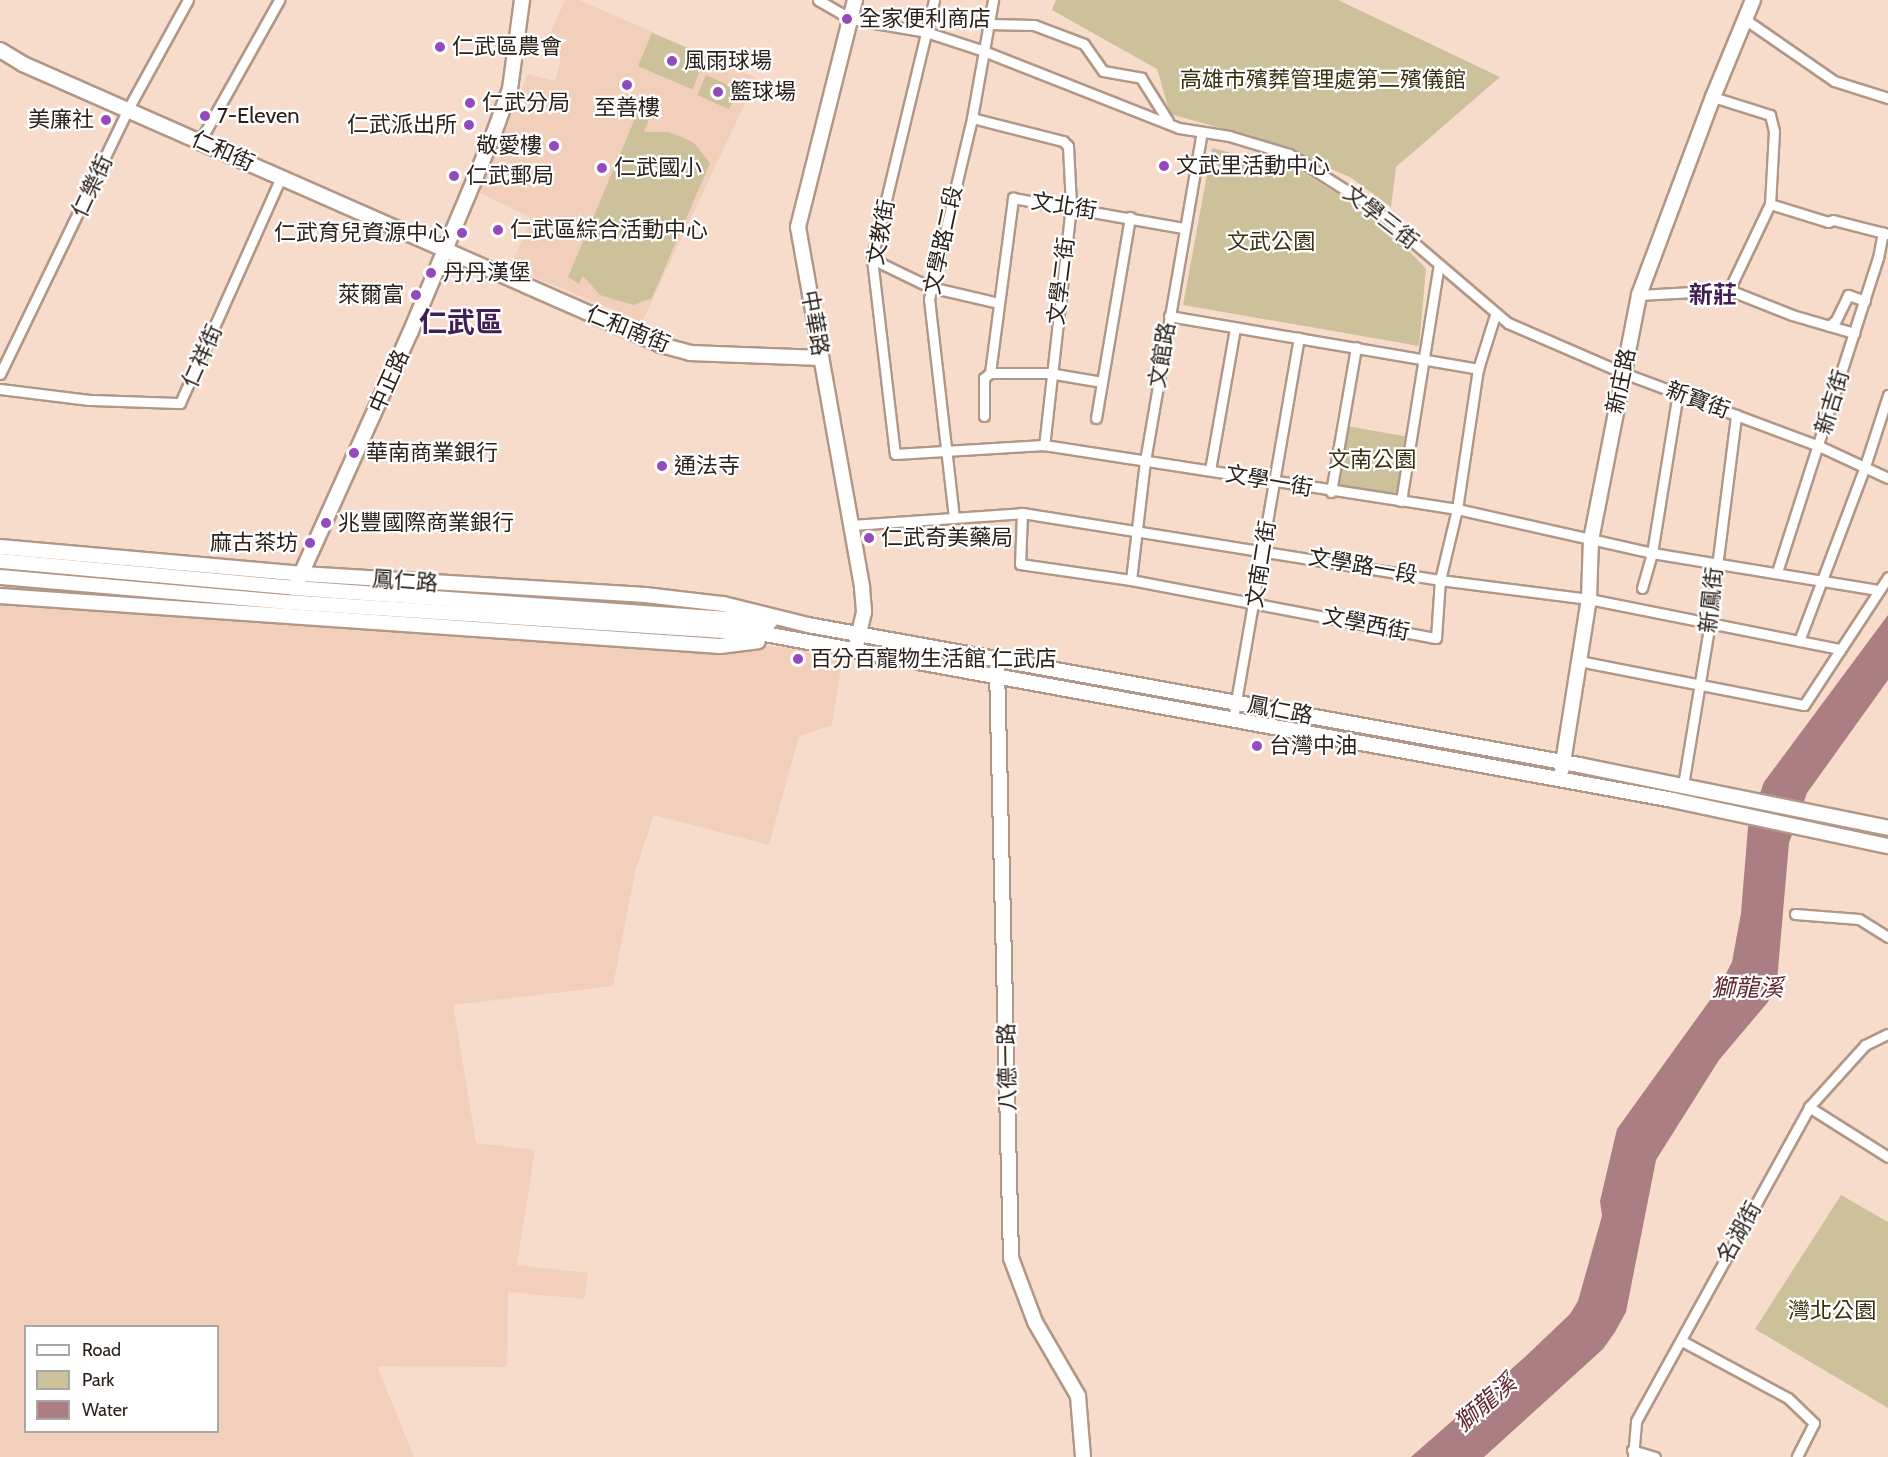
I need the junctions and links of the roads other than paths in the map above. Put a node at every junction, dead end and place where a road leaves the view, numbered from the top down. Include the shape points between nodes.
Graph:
1 (188, 0) edge
2 (279, 0) edge
3 (522, 0) edge
4 (818, 0) edge
5 (855, 0) edge
6 (934, 0) edge
7 (993, 0) edge
8 (1753, 0) edge
9 (851, 19) junction
10 (1746, 20) junction
11 (988, 24) junction
12 (926, 32) junction
13 (0, 50) edge
14 (981, 50) junction
15 (1713, 97) junction
16 (1888, 98) edge
17 (128, 109) junction
18 (972, 118) junction
19 (1168, 121) junction
20 (1202, 132) junction
21 (200, 141) junction
22 (281, 177) junction
23 (1770, 204) junction
24 (1071, 206) junction
25 (1130, 217) junction
26 (1184, 228) junction
27 (1885, 233) edge
28 (445, 252) junction
29 (872, 259) junction
30 (1439, 265) junction
31 (930, 287) junction
32 (1729, 290) junction
33 (1639, 295) junction
34 (1865, 301) junction
35 (998, 303) junction
36 (1495, 315) junction
37 (1169, 316) junction
38 (1508, 323) joint
39 (1830, 326) junction
40 (1235, 328) junction
41 (1854, 333) junction
42 (1299, 338) junction
43 (1356, 347) junction
44 (821, 358) junction
45 (1424, 358) junction
46 (1478, 369) junction
47 (1622, 372) junction
48 (990, 373) junction
49 (1049, 373) junction
50 (0, 374) edge
51 (1102, 382) junction
52 (0, 389) edge
53 (1678, 393) junction
54 (1888, 394) edge
55 (1736, 415) junction
56 (984, 416) dead end
57 (1096, 418) dead end
58 (1044, 445) junction
59 (1819, 446) junction
60 (946, 453) junction
61 (1145, 461) junction
62 (1864, 469) junction
63 (1210, 470) junction
64 (1888, 478) edge
65 (1274, 482) junction
66 (1331, 492) junction
67 (1401, 501) junction
68 (1457, 509) junction
69 (1022, 513) junction
70 (954, 518) junction
71 (852, 525) junction
72 (1137, 530) junction
73 (1590, 540) junction
74 (0, 547) edge
75 (1264, 550) junction
76 (1652, 553) junction
77 (0, 561) edge
78 (1715, 563) junction
79 (1777, 572) junction
80 (303, 574) junction
81 (0, 577) edge
82 (1888, 577) edge
83 (1131, 580) junction
84 (1440, 580) junction
85 (1821, 580) junction
86 (294, 588) junction
87 (1642, 588) dead end
88 (1878, 590) junction
89 (0, 597) edge
90 (676, 598) junction
91 (1589, 599) junction
92 (286, 602) junction
93 (1255, 602) junction
94 (674, 614) junction
95 (276, 618) junction
96 (1710, 622) junction
97 (808, 626) junction
98 (671, 628) junction
99 (859, 635) junction
100 (802, 641) junction
101 (1799, 641) junction
102 (667, 643) junction
103 (1840, 649) junction
104 (856, 650) junction
105 (997, 660) junction
106 (1579, 661) junction
107 (997, 675) junction
108 (1701, 682) junction
109 (1236, 702) junction
110 (1233, 719) junction
111 (1563, 762) junction
112 (1561, 780) junction
113 (1683, 785) junction
114 (1888, 828) edge
115 (1888, 846) edge
116 (1795, 914) dead end
117 (1888, 937) edge
118 (1888, 1034) edge
119 (1809, 1107) junction
120 (1888, 1157) edge
121 (1682, 1341) junction
122 (1632, 1453) edge
123 (1083, 1457) edge
124 (1655, 1457) edge
125 (1797, 1457) edge

1 - 17 street, 仁樂街
2 - 21 street
3 - 28 main road, 中正路 via 508,96
4 - 9 street
5 - 9 main road, 中華路
6 - 12 street, 文教街
7 - 11 street, 文學路二段
8 - 10 main road, 新庄路
9 - 12 street, 文學三街
9 - 44 main road, 中華路 via 798,227
10 - 15 main road, 新庄路
10 - 16 street via 1834,81
11 - 14 street, 文學路二段
11 - 19 street via 1034,25 1084,44 1103,71 1141,78
12 - 14 street, 文學三街
12 - 29 street, 文教街
13 - 17 main road, 仁和街 via 23,64
14 - 18 street, 文學路二段
14 - 19 street, 文學三街
15 - 23 street via 1770,115 1774,131
15 - 33 main road, 新庄路
17 - 21 main road, 仁和街
17 - 50 street, 仁樂街
18 - 24 street, 文學二街 via 1064,141 1068,146
18 - 31 street, 文學路二段
19 - 20 street, 文學三街
20 - 26 street, 文館路
20 - 30 street, 文學三街 via 1289,154 1371,206
21 - 22 main road, 仁和街
22 - 28 main road, 仁和街 via 364,211
22 - 52 street, 仁祥街 via 180,402 88,400
23 - 27 street via 1828,222
23 - 32 street
24 - 25 street, 文北街
24 - 35 street, 文北街 via 1013,198
24 - 49 street, 文學二街
25 - 26 street
25 - 51 street, 文北街
26 - 37 street, 文館路
27 - 34 street, 新吉街
28 - 44 main road, 仁和南街 via 661,345 701,354
28 - 80 main road, 中正路
29 - 31 street
29 - 60 street, 文教街 via 895,453
30 - 36 street, 文學三街
30 - 45 street
31 - 35 street
31 - 60 street, 文學路二段
32 - 33 street
32 - 39 street
33 - 47 main road, 新庄路
34 - 39 street via 1848,295
34 - 41 street, 新吉街
35 - 48 street, 文北街
36 - 38 street, 文學三街
36 - 46 street, 文學西街
37 - 40 street
37 - 61 street, 文館路
38 - 47 street, 新寶街
39 - 41 street
40 - 42 street
40 - 63 street
41 - 59 street, 新吉街
42 - 43 street
42 - 65 street, 文南二街
43 - 45 street
43 - 66 street
44 - 71 main road, 中華路
45 - 46 street
45 - 67 street
46 - 68 street, 文學西街
47 - 53 street, 新寶街
47 - 73 main road, 新庄路
48 - 49 street
48 - 56 street, 文北街 via 984,378
49 - 51 street
49 - 58 street, 文學二街
51 - 57 street, 文北街
53 - 55 street, 新寶街
53 - 76 street
54 - 62 street
55 - 59 street, 新寶街
55 - 78 street, 新鳳街
58 - 60 street, 文學一街
58 - 61 street, 文學一街
59 - 62 street, 新寶街
59 - 79 street, 新吉街
60 - 70 street, 文學路二段
61 - 63 street, 文學一街
61 - 72 street, 文館路
62 - 64 street, 新寶街
62 - 85 street
63 - 65 street, 文學一街
65 - 66 street, 文學一街
65 - 75 street, 文南二街
66 - 67 street, 文學一街
67 - 68 street, 文學一街
68 - 73 street, 文學一街
68 - 84 street, 文學西街
69 - 70 street, 文學路一段
69 - 72 street, 文學路一段
69 - 83 street, 文學西街 via 1020,564
70 - 71 street, 文學路一段
71 - 99 main road, 中華路 via 864,612
72 - 75 street, 文學路一段
72 - 83 street, 文館路
73 - 76 street, 文學一街
73 - 91 main road, 新庄路
74 - 80 main road, 鳳仁路
75 - 84 street, 文學路一段
75 - 93 street, 文南二街
76 - 78 street, 文學一街
76 - 87 street
77 - 86 main road, 鳳仁路
78 - 79 street, 文學一街
78 - 96 street, 新鳳街
79 - 85 street, 文學一街
80 - 86 main road, 中正路
80 - 90 main road, 鳳仁路
81 - 92 main road, 鳳仁路
82 - 88 street
83 - 93 street, 文學西街
84 - 91 street, 文學路一段
84 - 93 street, 文學西街 via 1436,638
85 - 88 street, 文學一街
85 - 101 street
86 - 92 street, 中正路
86 - 94 main road, 鳳仁路
88 - 103 street
89 - 95 main road, 鳳仁路
90 - 94 main road
90 - 97 main road, 鳳仁路 via 743,608
91 - 96 street, 文學路一段
91 - 106 main road, 新庄路
92 - 95 street, 中正路
92 - 98 main road, 鳳仁路
93 - 109 street, 文南二街
94 - 97 main road, 鳳仁路
94 - 98 main road
95 - 102 main road, 鳳仁路
96 - 101 street, 文學路一段
96 - 108 street, 新鳳街
97 - 99 main road, 鳳仁路
98 - 100 main road, 鳳仁路 via 765,634
98 - 102 main road
99 - 104 main road, 中華路
99 - 105 main road, 鳳仁路
100 - 102 main road, 鳳仁路 via 750,641 720,646
100 - 104 main road, 鳳仁路
101 - 103 street, 文學路一段
103 - 108 street via 1804,705
104 - 107 main road, 鳳仁路
105 - 107 main road, 八德一路
105 - 109 main road, 鳳仁路
106 - 108 street
106 - 111 main road, 新庄路
107 - 110 main road, 鳳仁路
107 - 123 main road, 八德一路 via 1011,1258 1035,1322 1078,1396
108 - 113 street, 新鳳街
109 - 110 street, 文南二街
109 - 111 main road, 鳳仁路
110 - 112 main road, 鳳仁路
111 - 112 main road, 新庄路
111 - 113 main road, 鳳仁路
112 - 115 main road, 鳳仁路
113 - 114 main road, 鳳仁路
116 - 117 street via 1859,919
118 - 119 street, 名湖街 via 1865,1046
119 - 120 street
119 - 121 street, 名湖街
121 - 122 street, 名湖街 via 1636,1421
121 - 125 street via 1788,1398 1814,1423
122 - 124 street

